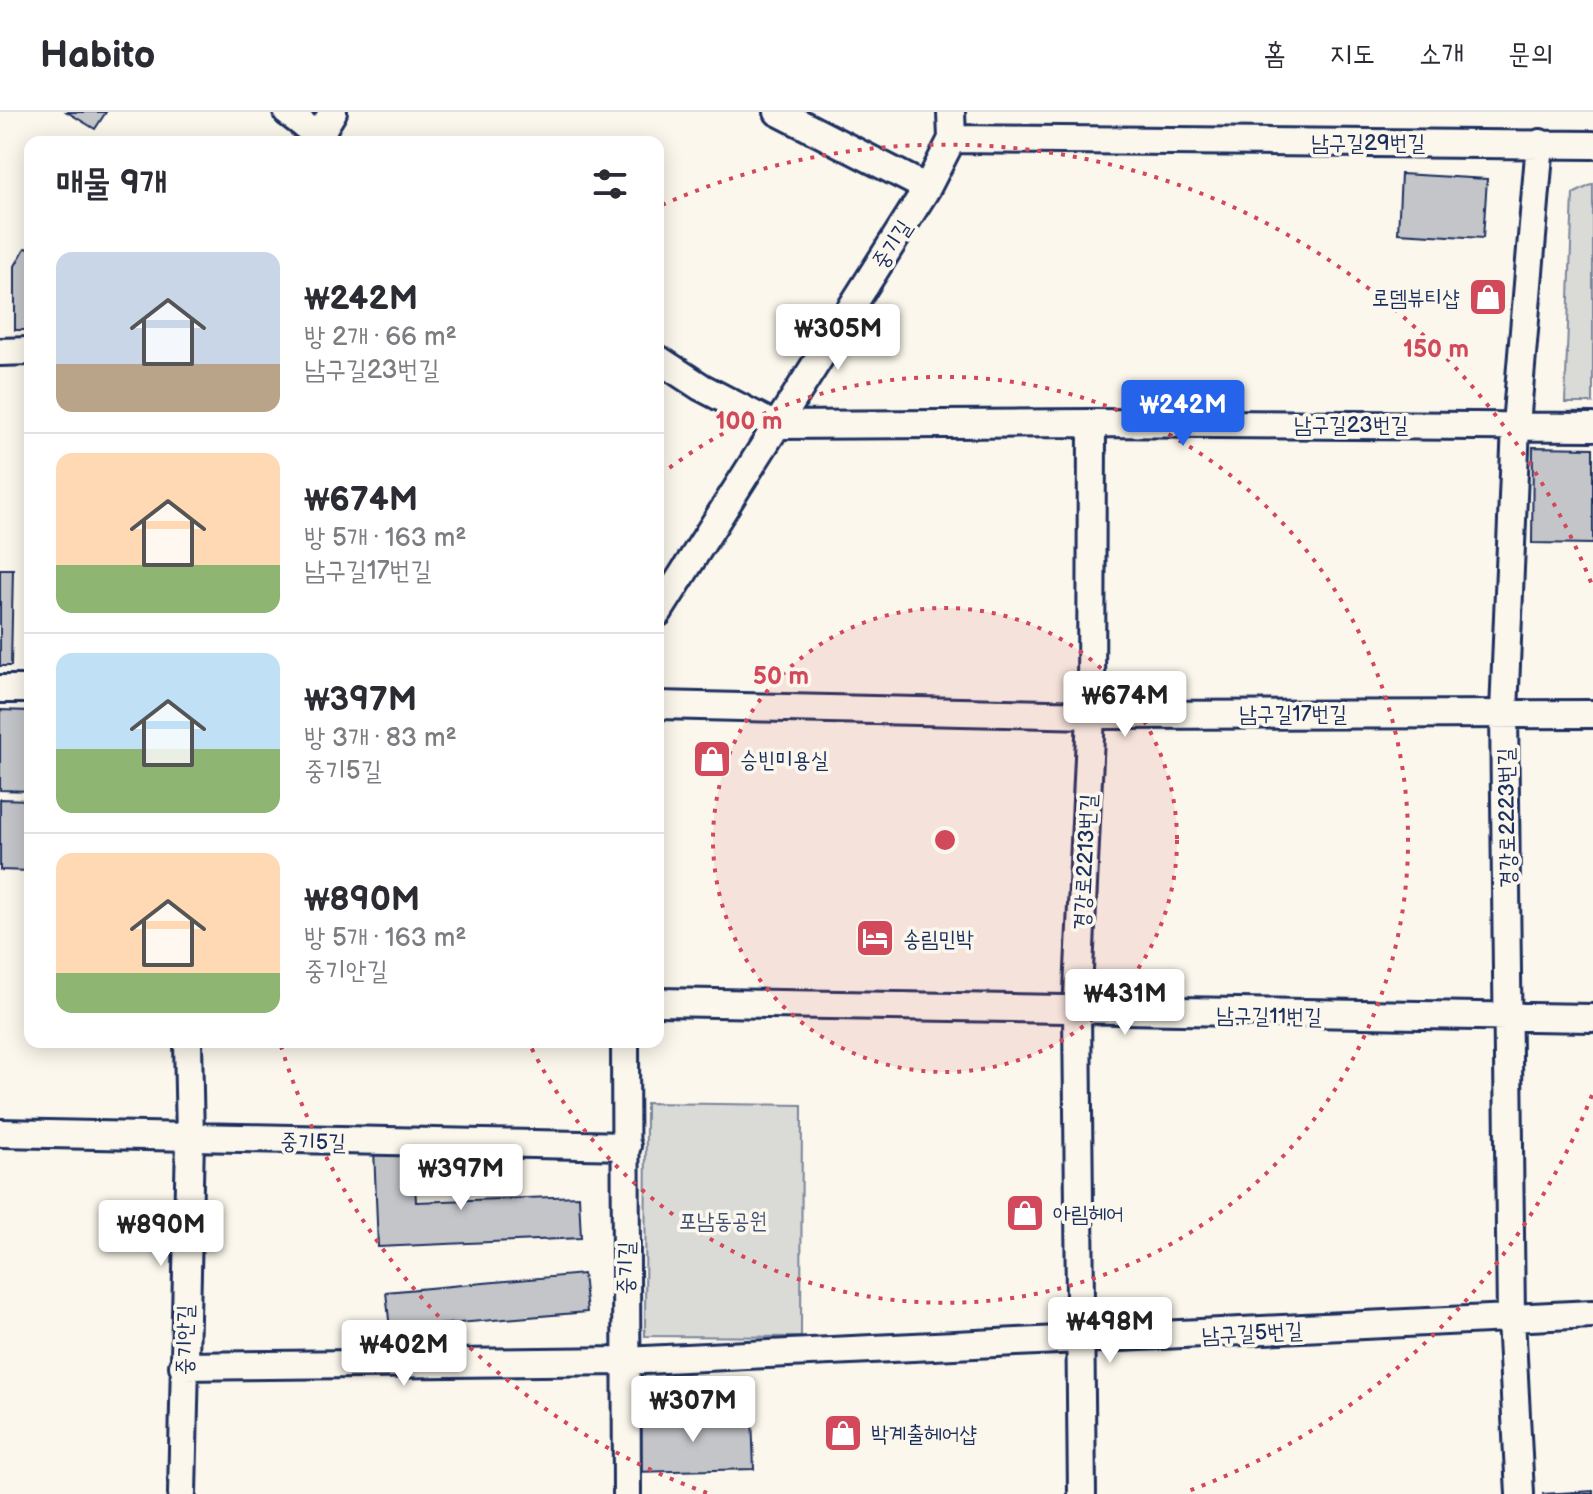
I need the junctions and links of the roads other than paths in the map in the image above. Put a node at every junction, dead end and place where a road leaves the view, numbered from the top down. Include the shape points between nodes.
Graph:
1 (287, 112) edge
2 (333, 112) edge
3 (778, 112) edge
4 (951, 112) edge
5 (315, 136) edge
6 (322, 136) edge
7 (952, 139) junction
8 (1540, 143) junction
9 (1593, 145) edge
10 (927, 188) junction
11 (24, 351) edge
12 (0, 352) edge
13 (664, 363) edge
14 (1092, 423) junction
15 (774, 425) junction
16 (1516, 425) junction
17 (1593, 427) edge
18 (664, 603) edge
19 (0, 689) edge
20 (24, 689) edge
21 (664, 705) edge
22 (1504, 712) junction
23 (1593, 714) edge
24 (1091, 715) junction
25 (664, 1002) edge
26 (1077, 1012) junction
27 (1593, 1018) edge
28 (1509, 1019) junction
29 (188, 1048) edge
30 (625, 1048) edge
31 (0, 1133) edge
32 (190, 1139) junction
33 (627, 1146) junction
34 (1593, 1314) edge
35 (1511, 1318) junction
36 (1080, 1341) junction
37 (624, 1361) junction
38 (183, 1366) junction
39 (182, 1494) edge
40 (627, 1494) edge
41 (1082, 1494) edge
42 (1520, 1494) edge

1 - 5 street
2 - 6 street
3 - 10 street
4 - 7 street, 중기길
7 - 8 street, 남구길29번길
7 - 10 street, 중기길
8 - 9 street, 남구길29번길
8 - 16 street, 경강로2223번길
10 - 15 street, 중기길
11 - 12 street
13 - 15 street
14 - 15 street, 남구길23번길
14 - 16 street, 남구길23번길
14 - 24 street, 경강로2213번길
15 - 18 street, 중기길
16 - 17 street, 남구길23번길
16 - 22 street, 경강로2223번길
19 - 20 street
21 - 24 street, 남구길17번길
22 - 23 street, 남구길17번길
22 - 24 street, 남구길17번길
22 - 28 street, 경강로2223번길
24 - 26 street, 경강로2213번길
25 - 26 street, 남구길11번길
26 - 28 street, 남구길11번길
26 - 36 street, 경강로2213번길
27 - 28 street, 남구길11번길
28 - 35 street, 경강로2223번길
29 - 32 street, 중기안길
30 - 33 street, 중기길
31 - 32 street, 중기5길
32 - 33 street, 중기5길
32 - 38 street, 중기안길
33 - 37 street, 중기길
34 - 35 street, 남구길5번길
35 - 36 street, 남구길5번길
35 - 42 street, 경강로2223번길
36 - 37 street, 남구길5번길
36 - 41 street, 경강로2213번길
37 - 38 street, 남구길5번길
37 - 40 street, 중기길
38 - 39 street, 중기안길

